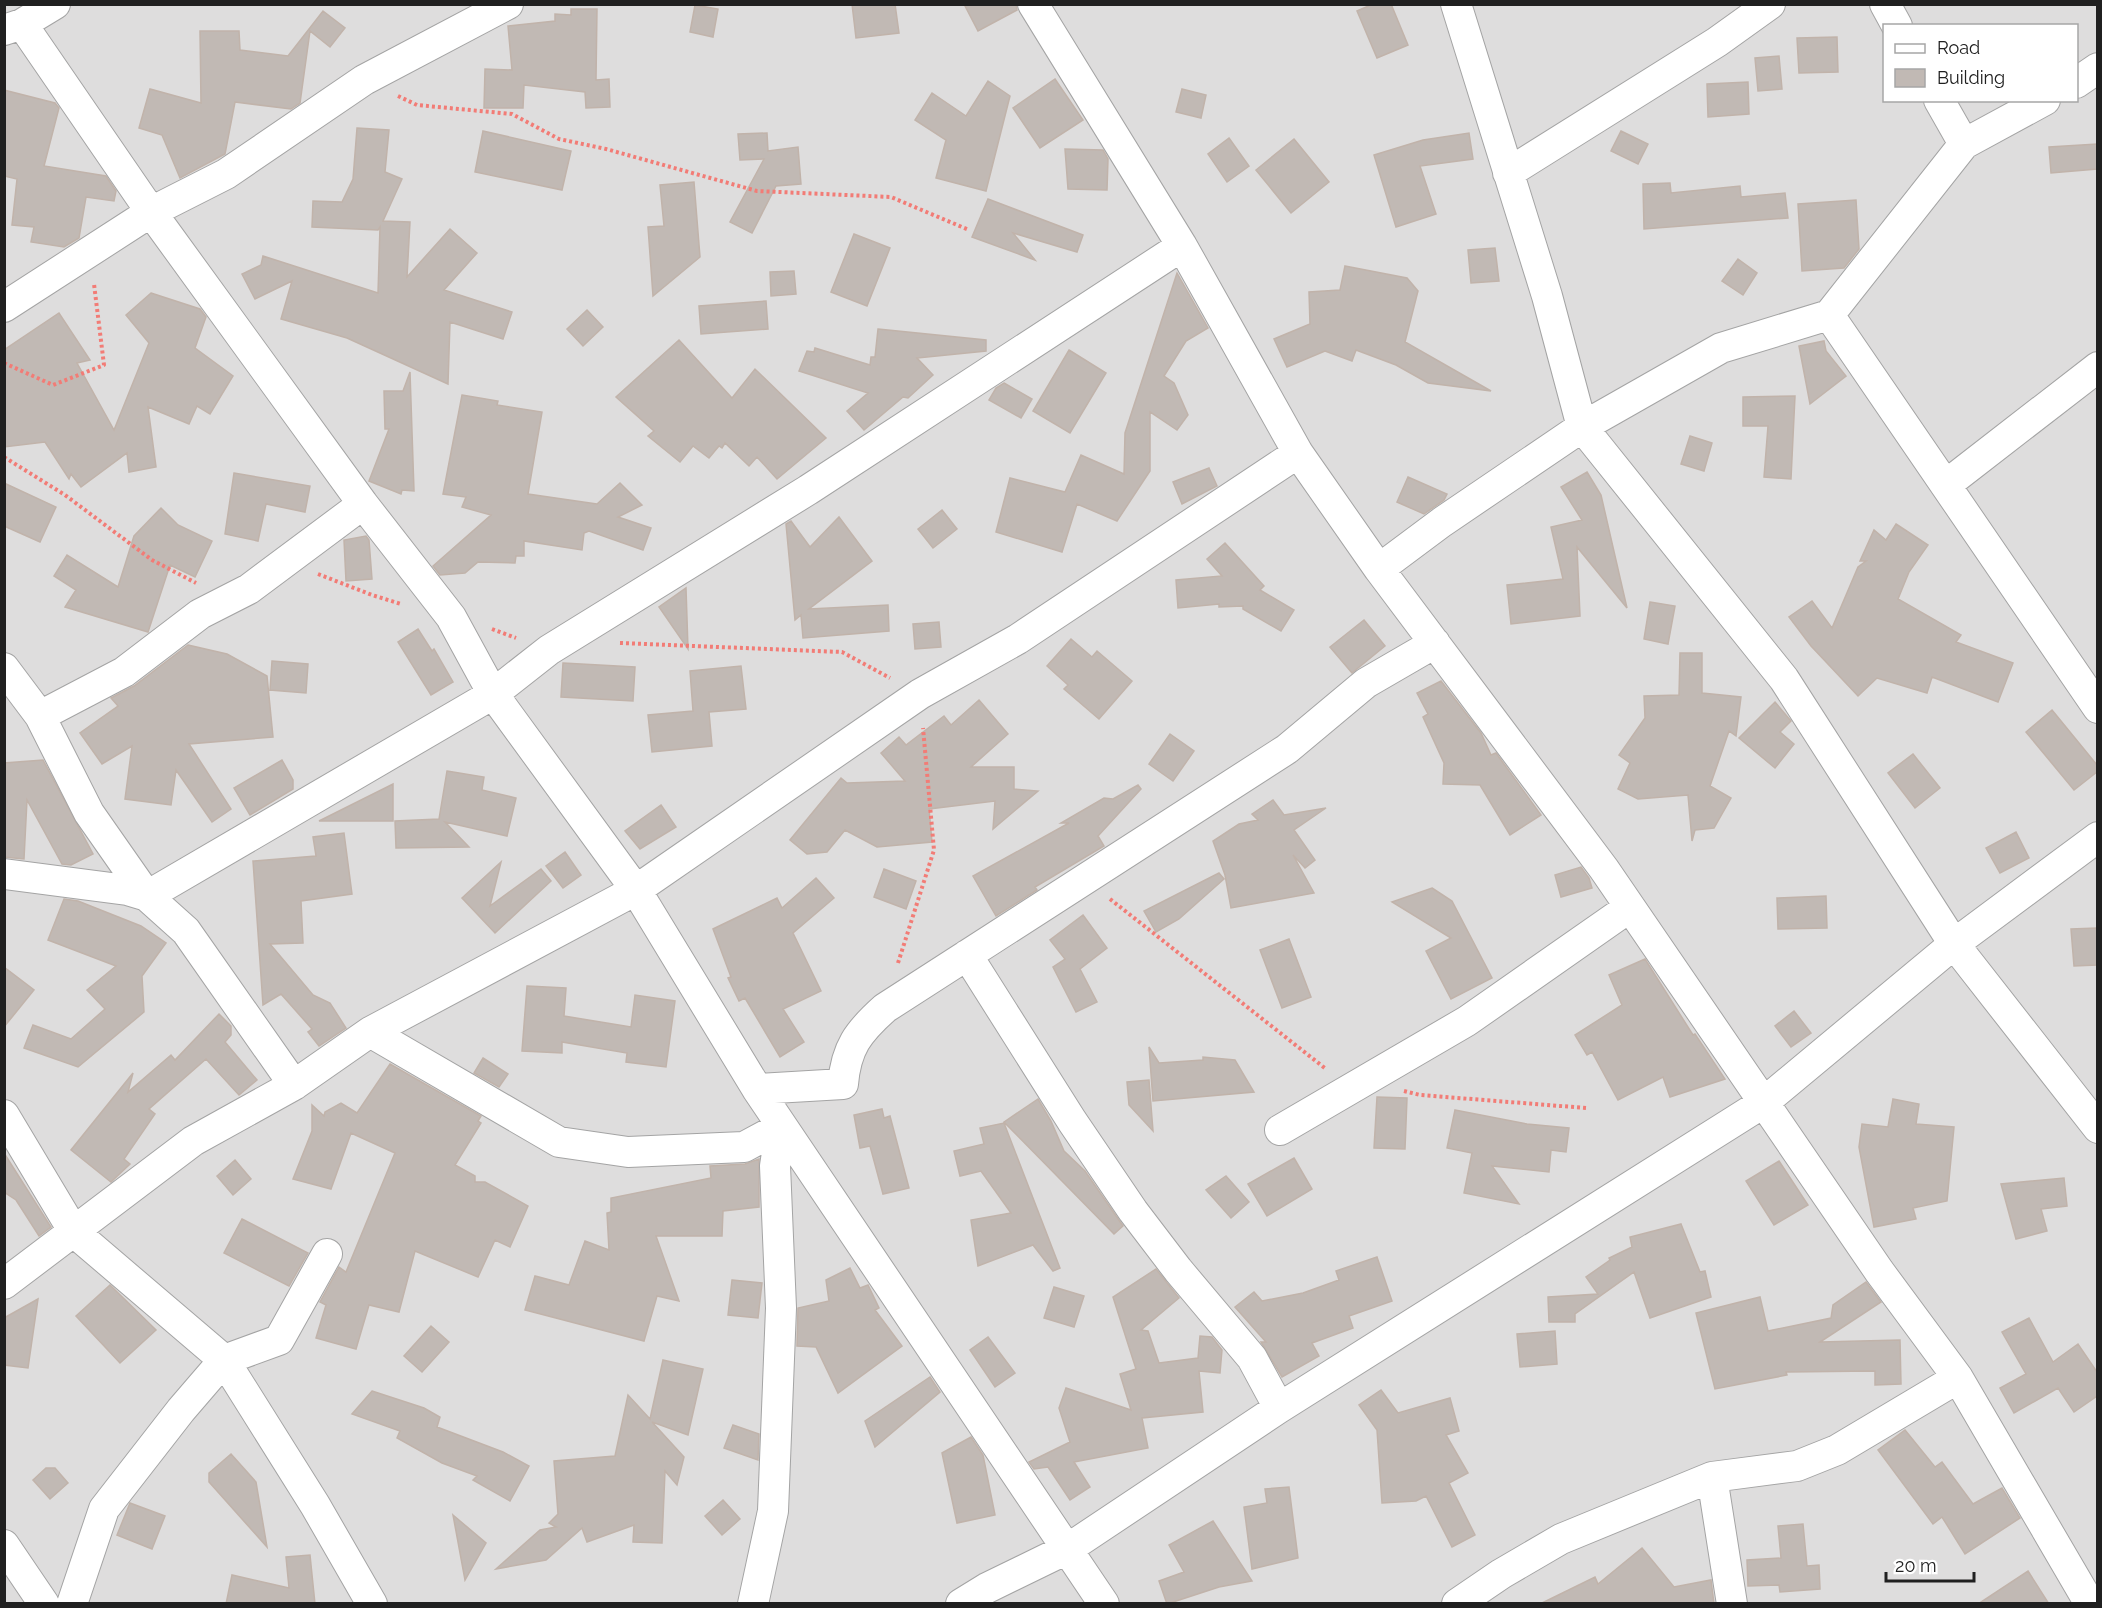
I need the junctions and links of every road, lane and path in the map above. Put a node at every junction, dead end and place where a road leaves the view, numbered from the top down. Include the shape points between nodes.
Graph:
1 (55, 4) edge
2 (508, 4) edge
3 (1033, 4) edge
4 (1456, 4) edge
5 (1770, 4) edge
6 (1885, 4) edge
7 (1896, 24) edge
8 (13, 27) edge
9 (2097, 68) edge
10 (364, 80) junction
11 (2078, 82) edge
12 (1940, 102) edge
13 (2041, 102) edge
14 (1964, 144) junction
15 (1508, 173) junction
16 (151, 212) junction
17 (969, 230) dead end
18 (1182, 246) junction
19 (93, 250) junction
20 (4, 307) edge
21 (1829, 315) junction
22 (4, 363) edge
23 (2097, 367) edge
24 (1582, 427) junction
25 (1298, 453) junction
26 (1947, 484) junction
27 (363, 504) junction
28 (1379, 569) junction
29 (1436, 643) junction
30 (4, 668) edge
31 (493, 694) junction
32 (920, 694) junction
33 (2097, 708) edge
34 (40, 716) junction
35 (2097, 837) edge
36 (4, 874) edge
37 (1084, 879) junction
38 (636, 890) junction
39 (147, 896) junction
40 (1630, 907) junction
41 (1954, 944) junction
42 (967, 954) junction
43 (885, 1008) junction
44 (370, 1032) junction
45 (1366, 1082) junction
46 (294, 1085) junction
47 (757, 1089) junction
48 (1763, 1103) junction
49 (1586, 1108) dead end
50 (4, 1115) edge
51 (782, 1127) junction
52 (2097, 1128) edge
53 (1280, 1130) dead end
54 (74, 1232) junction
55 (327, 1254) dead end
56 (4, 1284) edge
57 (224, 1360) junction
58 (1958, 1378) junction
59 (1279, 1408) junction
60 (1712, 1477) junction
61 (4, 1545) edge
62 (1069, 1548) junction
63 (44, 1604) edge
64 (72, 1604) edge
65 (372, 1604) edge
66 (753, 1604) edge
67 (961, 1604) edge
68 (1104, 1604) edge
69 (1457, 1604) edge
70 (1732, 1604) edge
71 (2090, 1604) edge

1 - 8 street
2 - 10 street
3 - 18 street
4 - 15 street
5 - 15 street via 1717,42
6 - 7 street
8 - 16 street
9 - 11 street
10 - 16 street via 226,174
10 - 17 path via 417,105 512,114 559,139 758,190 891,197
12 - 14 street
13 - 14 street
14 - 21 street
15 - 24 street
16 - 19 street
16 - 27 street
18 - 25 street
18 - 31 street via 808,490 549,650
19 - 20 street
19 - 22 path via 104,365 52,385
21 - 24 street via 1721,348
21 - 26 street
23 - 26 street
24 - 28 street
24 - 41 street via 1784,679
25 - 28 street
25 - 32 street via 1018,639
26 - 33 street
27 - 31 street via 451,617
27 - 34 street via 249,589 200,614 123,672
28 - 29 street
29 - 37 street via 1366,683 1287,749
29 - 40 street
30 - 34 street
31 - 38 street
31 - 39 street
32 - 38 street
32 - 43 path via 933,850 898,963 885,984
34 - 39 street via 89,813
35 - 41 street
36 - 39 street
37 - 42 street
37 - 45 path via 1331,1073
38 - 44 street
38 - 47 street
39 - 46 street via 186,931
40 - 45 street via 1467,1021
40 - 48 street
41 - 48 street
41 - 52 street
42 - 43 street
42 - 59 street via 1133,1211 1252,1358
43 - 47 street via 862,1028 845,1059 843,1084
44 - 46 street
44 - 51 street via 559,1142 628,1152 744,1147
45 - 49 path via 1420,1095
45 - 53 street
46 - 54 street via 193,1141
47 - 51 street
48 - 58 street
48 - 59 street
50 - 54 street
51 - 62 street
51 - 66 street via 775,1166 781,1308 773,1511
54 - 56 street
54 - 57 street
55 - 57 street via 279,1340
57 - 64 street via 104,1509
57 - 65 street
58 - 60 street via 1837,1450 1797,1466
58 - 71 street
59 - 62 street
60 - 69 street via 1561,1539
60 - 70 street
61 - 63 street
62 - 67 street
62 - 68 street

